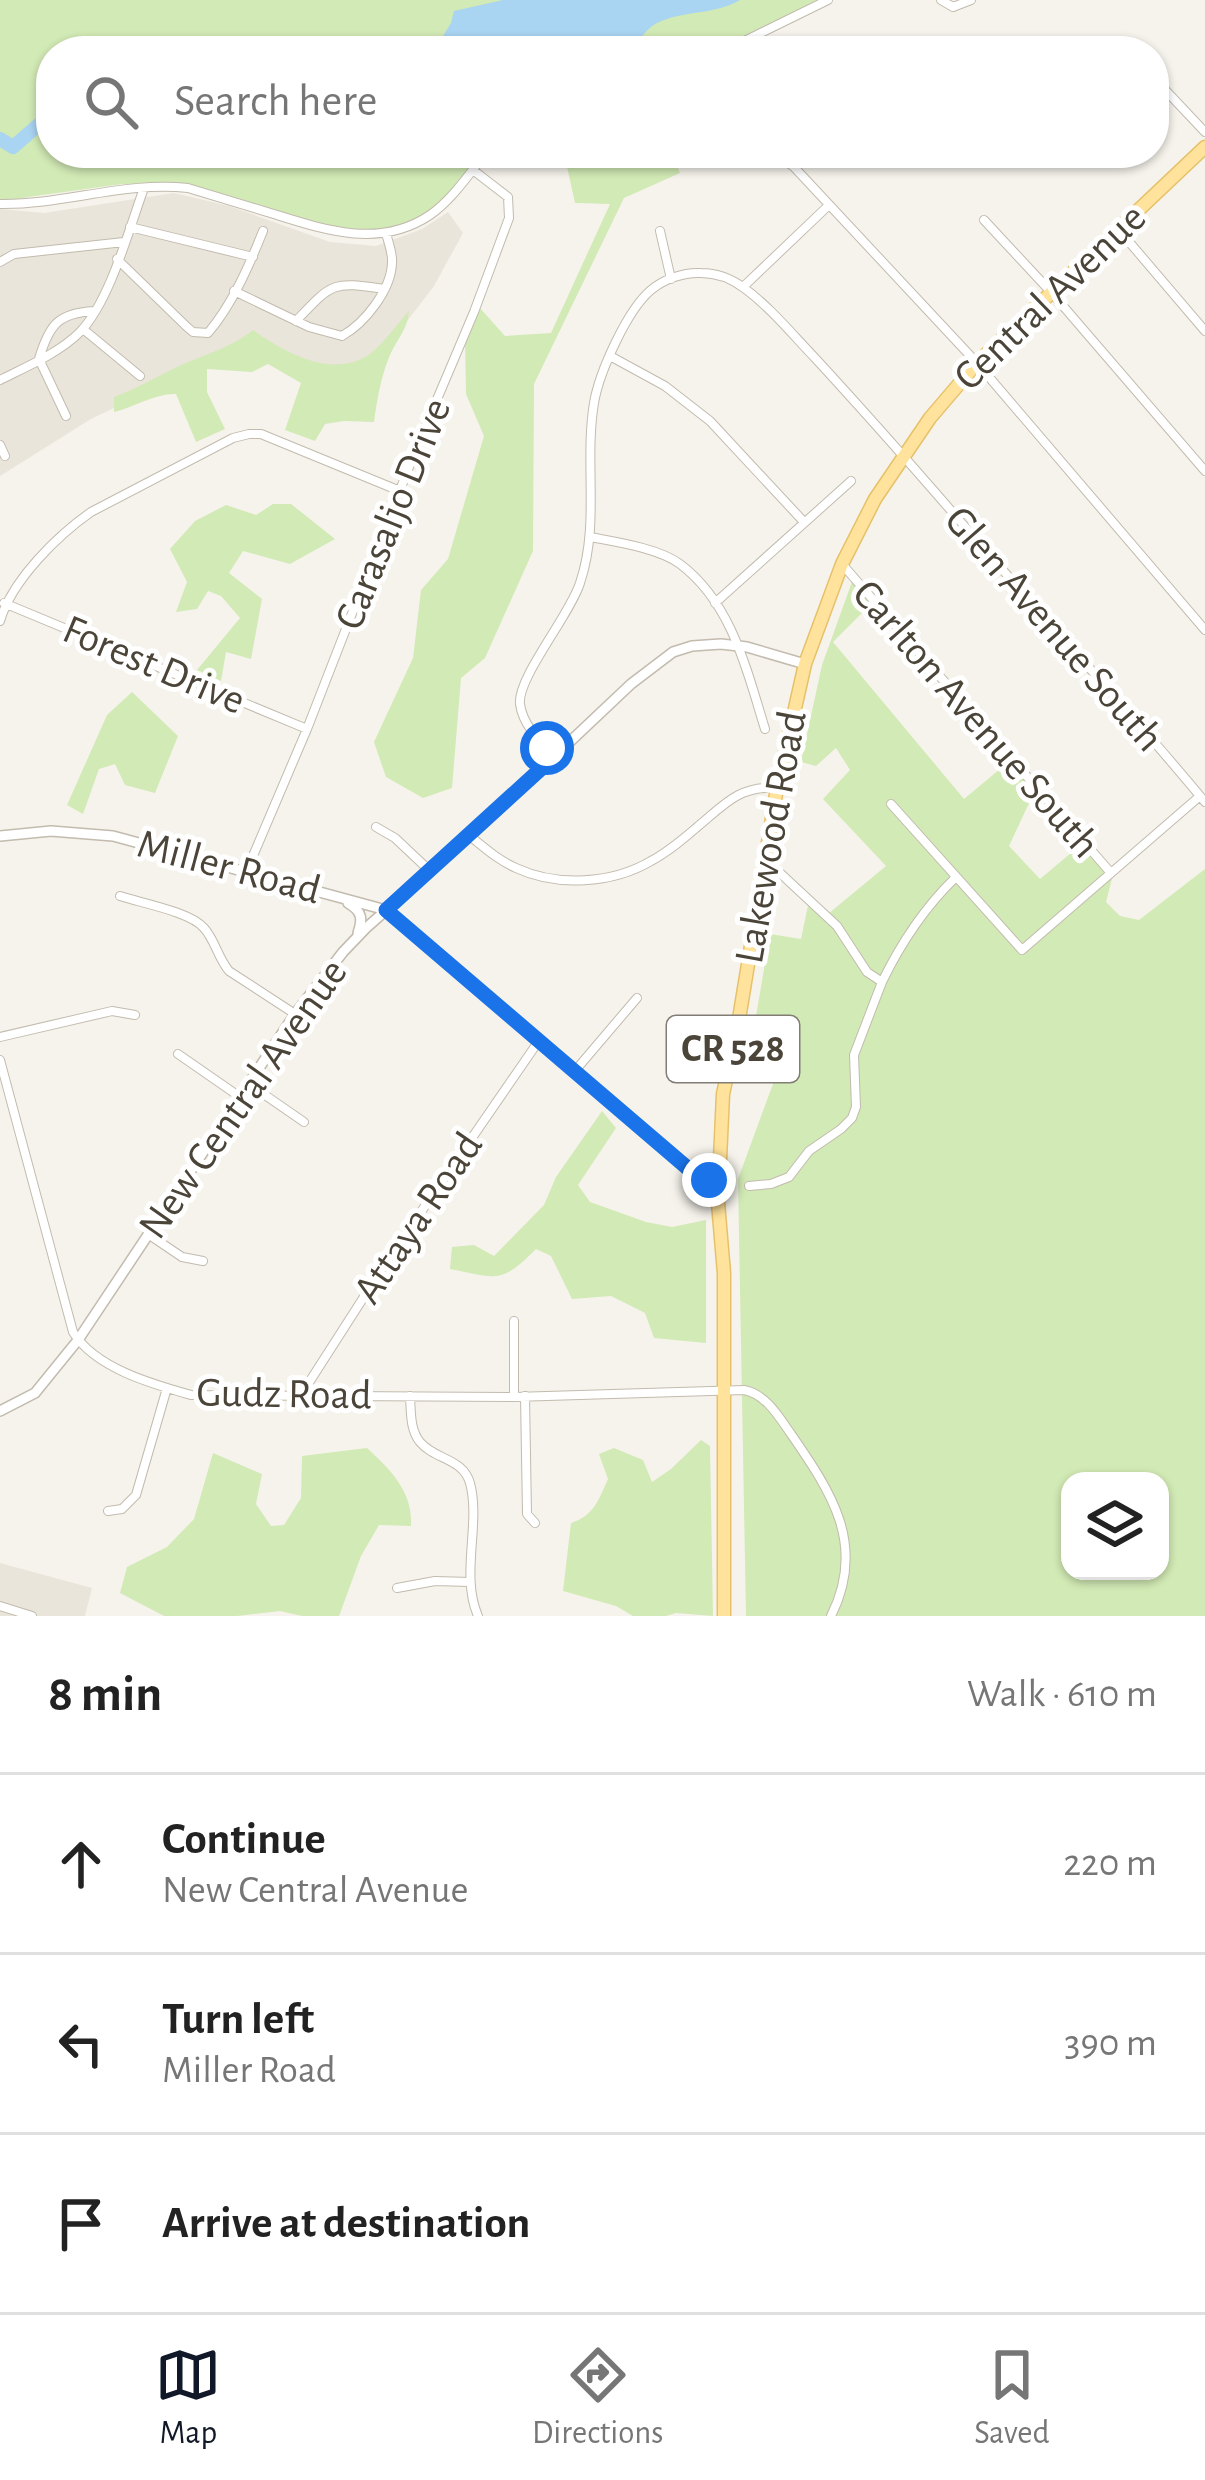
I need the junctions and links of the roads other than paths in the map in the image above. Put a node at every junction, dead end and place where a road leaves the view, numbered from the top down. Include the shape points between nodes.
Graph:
1 (828, 0) edge
2 (940, 0) edge
3 (970, 0) edge
4 (755, 36) edge
5 (1169, 94) edge
6 (1205, 132) edge
7 (1205, 147) edge
8 (795, 168) edge
9 (472, 170) joint
10 (144, 186) junction
11 (0, 204) edge
12 (829, 205) junction
13 (983, 220) dead end
14 (130, 227) junction
15 (1118, 229) junction
16 (263, 231) dead end
17 (660, 231) dead end
18 (386, 233) junction
19 (124, 242) junction
20 (253, 257) junction
21 (117, 260) junction
22 (0, 262) edge
23 (671, 279) junction
24 (743, 287) junction
25 (384, 289) junction
26 (234, 291) junction
27 (1051, 292) junction
28 (95, 310) junction
29 (296, 321) junction
30 (83, 328) junction
31 (1205, 331) edge
32 (610, 356) junction
33 (39, 359) junction
34 (977, 363) junction
35 (140, 376) dead end
36 (0, 380) edge
37 (66, 416) dead end
38 (0, 445) edge
39 (903, 455) junction
40 (5, 456) dead end
41 (1205, 471) edge
42 (851, 481) dead end
43 (400, 491) junction
44 (804, 522) junction
45 (590, 537) junction
46 (842, 564) junction
47 (3, 603) edge
48 (715, 603) junction
49 (0, 621) edge
50 (1205, 630) edge
51 (739, 646) junction
52 (805, 664) junction
53 (308, 729) junction
54 (765, 729) dead end
55 (555, 756) junction
56 (777, 788) junction
57 (1202, 799) edge
58 (892, 804) dead end
59 (376, 827) dead end
60 (0, 836) edge
61 (470, 836) junction
62 (766, 860) junction
63 (247, 871) junction
64 (430, 871) junction
65 (1111, 873) junction
66 (955, 878) junction
67 (328, 894) junction
68 (120, 896) dead end
69 (386, 910) junction
70 (356, 938) junction
71 (882, 982) junction
72 (637, 998) dead end
73 (296, 1014) junction
74 (135, 1015) dead end
75 (0, 1037) edge
76 (538, 1042) junction
77 (178, 1054) dead end
78 (0, 1060) edge
79 (574, 1072) junction
80 (249, 1084) junction
81 (240, 1097) junction
82 (304, 1122) dead end
83 (719, 1181) junction
84 (749, 1186) dead end
85 (148, 1234) junction
86 (203, 1261) dead end
87 (514, 1322) dead end
88 (78, 1340) junction
89 (167, 1388) junction
90 (723, 1392) junction
91 (301, 1396) junction
92 (410, 1396) junction
93 (519, 1396) junction
94 (0, 1411) edge
95 (108, 1511) dead end
96 (535, 1522) dead end
97 (470, 1582) junction
98 (397, 1588) dead end
99 (0, 1606) edge
100 (32, 1616) edge
101 (478, 1616) edge
102 (724, 1616) edge
103 (831, 1616) edge

1 - 4 street
2 - 3 street via 953,7
5 - 6 street
7 - 15 main road, Central Avenue / CR 528
8 - 12 street
9 - 18 street via 429,216
9 - 43 street, Carasaljo Drive via 508,197 509,218
10 - 11 street
10 - 14 street
10 - 18 street via 188,188 328,230
12 - 24 street
12 - 34 street
13 - 27 street
14 - 19 street
14 - 20 street
15 - 27 main road, Central Avenue / CR 528
15 - 31 street
16 - 20 street
17 - 23 street
18 - 25 street via 393,266
19 - 21 street
19 - 22 street
20 - 26 street
21 - 26 street via 193,332 208,333
21 - 28 street
23 - 24 street via 702,272
23 - 32 street via 650,291
24 - 39 street, Glen Avenue South
25 - 29 street via 332,286
25 - 29 street via 342,336
26 - 29 street
27 - 34 main road, Central Avenue / CR 528
27 - 41 street
28 - 30 street
28 - 33 street via 58,321
30 - 33 street
30 - 35 street
32 - 44 street via 710,421
32 - 45 street via 592,424
33 - 36 street
33 - 37 street
34 - 39 main road, Central Avenue / CR 528
34 - 50 street
38 - 40 street
39 - 46 main road, Lakewood Road / CR 528
39 - 57 street, Glen Avenue South
42 - 44 street
43 - 47 street via 261,434 233,438 71,526
43 - 53 street, Carasaljo Drive
44 - 48 street
45 - 48 street via 673,560
45 - 55 street via 573,601 521,690 530,730
46 - 52 main road, Lakewood Road / CR 528
46 - 65 street, Carlton Avenue South
47 - 49 street
47 - 53 street, Forest Drive
48 - 51 street
51 - 52 street, New Central Avenue
51 - 54 street
51 - 55 street, New Central Avenue via 673,652
52 - 56 main road, Lakewood Road / CR 528
53 - 63 street, Carasaljo Drive
55 - 61 street, New Central Avenue
56 - 61 street via 746,790 648,864 600,879 526,873
56 - 62 main road, Lakewood Road / CR 528
57 - 65 street
58 - 66 street
59 - 64 street
60 - 63 street, Miller Road via 113,836
61 - 64 street, New Central Avenue
62 - 71 street via 838,926
62 - 83 main road, Lakewood Road / CR 528 via 723,1094
63 - 67 street, Miller Road
64 - 69 street, New Central Avenue
65 - 66 street via 1022,950
66 - 71 street
67 - 69 street, Miller Road
67 - 70 street via 357,908
68 - 73 street via 196,920 229,971
69 - 70 street, New Central Avenue
69 - 76 street, Miller Road
70 - 73 street, New Central Avenue
71 - 84 street via 854,1055 851,1118 789,1177
72 - 79 street
73 - 80 street, New Central Avenue
74 - 75 street via 112,1011
76 - 79 street, Miller Road
76 - 91 street, Attaya Road
77 - 81 street
78 - 88 street
79 - 83 street, Miller Road via 691,1171
80 - 81 street, New Central Avenue
80 - 82 street
81 - 85 street, New Central Avenue
83 - 90 main road, Lakewood Road / CR 528
85 - 86 street
85 - 88 street, New Central Avenue
87 - 93 street
88 - 89 street, Gudz Road
88 - 94 street, New Central Avenue via 35,1393
89 - 91 street, Gudz Road via 191,1396
89 - 95 street via 136,1495
90 - 93 street, Gudz Road
90 - 102 main road, CR 528
90 - 103 street via 756,1392 825,1483 846,1552
91 - 92 street, Gudz Road
92 - 93 street, Gudz Road
92 - 97 street via 418,1439 458,1464 471,1488
93 - 96 street via 527,1514
97 - 98 street
97 - 101 street
99 - 100 street

